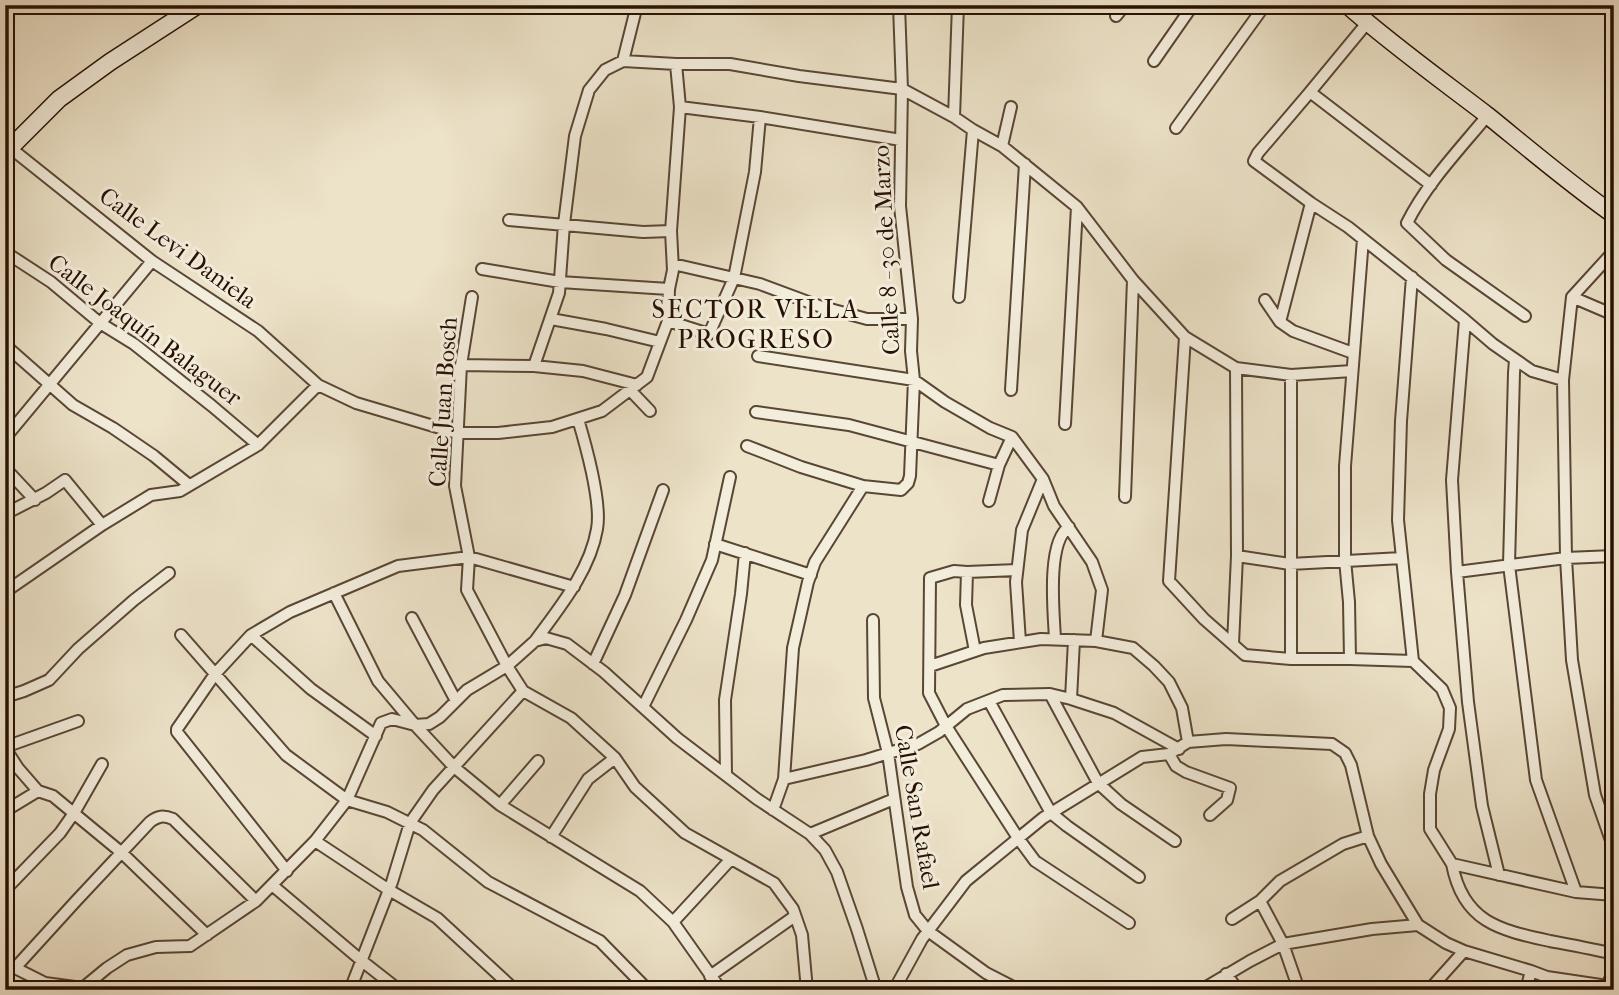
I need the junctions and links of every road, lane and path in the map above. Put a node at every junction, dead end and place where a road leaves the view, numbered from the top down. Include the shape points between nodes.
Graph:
1 (198, 5) edge
2 (637, 5) edge
3 (899, 5) edge
4 (958, 5) edge
5 (1125, 5) edge
6 (1193, 5) edge
7 (1265, 5) edge
8 (1347, 5) edge
9 (1116, 16) dead end
10 (1367, 23) junction
11 (624, 61) junction
12 (1154, 61) dead end
13 (676, 64) junction
14 (902, 89) junction
15 (1310, 92) junction
16 (680, 107) junction
17 (1011, 107) dead end
18 (1487, 116) junction
19 (760, 117) junction
20 (954, 117) junction
21 (1177, 128) dead end
22 (973, 130) junction
23 (901, 140) junction
24 (1002, 146) junction
25 (7, 148) edge
26 (1025, 164) junction
27 (1431, 185) junction
28 (1311, 203) junction
29 (1077, 207) junction
30 (1614, 215) edge
31 (509, 220) dead end
32 (564, 224) junction
33 (671, 231) junction
34 (1363, 239) junction
35 (1614, 251) edge
36 (5, 252) edge
37 (152, 261) junction
38 (673, 264) junction
39 (482, 269) dead end
40 (1412, 277) junction
41 (734, 278) junction
42 (1133, 280) junction
43 (560, 282) junction
44 (669, 289) junction
45 (472, 297) dead end
46 (959, 297) dead end
47 (1572, 298) junction
48 (1265, 300) dead end
49 (1614, 315) edge
50 (1525, 316) dead end
51 (551, 319) junction
52 (912, 319) junction
53 (1465, 320) junction
54 (668, 321) junction
55 (1280, 322) junction
56 (100, 323) junction
57 (1185, 337) junction
58 (660, 342) junction
59 (5, 345) edge
60 (1353, 353) junction
61 (758, 356) dead end
62 (1515, 360) junction
63 (461, 365) junction
64 (534, 366) junction
65 (1236, 368) junction
66 (1352, 371) junction
67 (1290, 375) junction
68 (914, 380) junction
69 (1563, 380) junction
70 (50, 384) junction
71 (318, 385) junction
72 (634, 387) junction
73 (1011, 390) dead end
74 (650, 411) dead end
75 (756, 412) dead end
76 (578, 419) junction
77 (1065, 425) dead end
78 (457, 433) junction
79 (1012, 437) junction
80 (5, 438) edge
81 (912, 441) junction
82 (258, 445) junction
83 (747, 446) dead end
84 (999, 465) junction
85 (5, 468) edge
86 (730, 477) dead end
87 (1043, 479) junction
88 (190, 485) junction
89 (863, 486) junction
90 (663, 489) dead end
91 (1125, 497) dead end
92 (34, 500) junction
93 (989, 501) dead end
94 (5, 514) edge
95 (102, 525) junction
96 (1069, 527) junction
97 (715, 544) junction
98 (745, 553) junction
99 (1237, 556) junction
100 (1614, 556) edge
101 (469, 557) junction
102 (1402, 558) junction
103 (1566, 558) junction
104 (1345, 560) junction
105 (1290, 564) junction
106 (1509, 565) junction
107 (1017, 570) junction
108 (967, 572) junction
109 (1457, 572) junction
110 (169, 573) dead end
111 (811, 575) junction
112 (574, 587) junction
113 (5, 591) edge
114 (334, 593) junction
115 (412, 618) dead end
116 (873, 620) dead end
117 (181, 635) dead end
118 (251, 635) junction
119 (1055, 639) junction
120 (1074, 640) junction
121 (535, 641) junction
122 (1096, 641) junction
123 (1020, 642) junction
124 (1233, 644) junction
125 (975, 651) junction
126 (1291, 659) junction
127 (1350, 659) junction
128 (1413, 662) junction
129 (593, 664) junction
130 (507, 666) junction
131 (930, 666) junction
132 (215, 674) junction
133 (523, 691) junction
134 (1050, 694) junction
135 (5, 697) edge
136 (1071, 699) junction
137 (456, 701) junction
138 (989, 701) junction
139 (643, 706) junction
140 (78, 721) dead end
141 (415, 726) junction
142 (946, 726) junction
143 (376, 736) junction
144 (5, 747) edge
145 (1179, 748) junction
146 (888, 753) junction
147 (615, 758) junction
148 (538, 761) dead end
149 (102, 764) dead end
150 (454, 767) junction
151 (726, 775) junction
152 (784, 779) junction
153 (1098, 783) junction
154 (38, 791) junction
155 (894, 799) junction
156 (347, 800) junction
157 (500, 805) junction
158 (773, 810) junction
159 (5, 811) edge
160 (74, 813) junction
161 (1051, 813) junction
162 (1210, 815) dead end
163 (410, 823) junction
164 (810, 834) junction
165 (1368, 836) junction
166 (551, 837) junction
167 (1018, 838) junction
168 (315, 841) junction
169 (1175, 841) dead end
170 (1614, 849) edge
171 (122, 853) junction
172 (731, 859) junction
173 (1452, 864) junction
174 (287, 871) junction
175 (1499, 875) junction
176 (1139, 877) dead end
177 (272, 885) junction
178 (5, 890) edge
179 (389, 890) junction
180 (1576, 892) junction
181 (1614, 895) edge
182 (256, 901) junction
183 (1260, 901) junction
184 (795, 916) junction
185 (1232, 919) dead end
186 (673, 922) junction
187 (1129, 923) dead end
188 (1418, 925) junction
189 (928, 931) junction
190 (207, 934) junction
191 (1283, 944) junction
192 (1464, 951) junction
193 (1614, 954) edge
194 (5, 960) edge
195 (362, 961) junction
196 (15, 968) junction
197 (1614, 970) edge
198 (1531, 971) junction
199 (1226, 974) junction
200 (710, 976) junction
201 (43, 986) edge
202 (1610, 986) edge
203 (1583, 987) edge
204 (88, 989) edge
205 (350, 990) edge
206 (399, 990) edge
207 (515, 990) edge
208 (648, 990) edge
209 (721, 990) edge
210 (807, 990) edge
211 (876, 990) edge
212 (894, 990) edge
213 (1019, 990) edge
214 (1201, 990) edge
215 (1238, 990) edge
216 (1299, 990) edge
217 (1429, 990) edge
218 (1526, 990) edge

1 - 25 main road via 59,99
2 - 11 street
3 - 14 street, Calle 8 - 30 de Marzo
4 - 20 street
5 - 9 street
6 - 12 street
7 - 21 street
8 - 10 main road
10 - 15 street
10 - 18 main road
11 - 13 street
11 - 32 street via 605,70 589,90 575,136
13 - 14 street via 730,64
13 - 16 street
14 - 20 street
14 - 23 street, Calle 8 - 30 de Marzo
15 - 27 street
15 - 28 street via 1254,162
16 - 19 street
16 - 33 street
17 - 24 street
18 - 27 street
18 - 30 main road
19 - 23 street
19 - 41 street via 755,172
20 - 22 street
22 - 24 street
22 - 46 street
23 - 52 street, Calle 8 - 30 de Marzo via 900,206
24 - 26 street
25 - 37 street, Calle Levi Daniela
26 - 29 street
26 - 73 street
27 - 50 street via 1407,223 1446,260
28 - 34 street
28 - 55 street
29 - 42 street
29 - 77 street
31 - 32 street
32 - 33 street
32 - 43 street
33 - 38 street
34 - 40 street
34 - 60 street
35 - 47 street
36 - 56 street, Calle Joaquín Balaguer via 51,282
37 - 56 street
37 - 71 street, Calle Levi Daniela via 258,331
38 - 41 street
38 - 44 street
39 - 43 street
40 - 53 street
40 - 102 street via 1401,434 1398,520
41 - 52 street via 867,319
41 - 54 street via 709,334
42 - 57 street
42 - 91 street
43 - 44 street
43 - 51 street
44 - 54 street
45 - 63 street, Calle Juan Bosch
47 - 49 street
47 - 69 street
48 - 55 street
51 - 58 street
51 - 64 street
52 - 68 street, Calle 8 - 30 de Marzo
53 - 62 street
53 - 109 street via 1452,480
54 - 58 street
55 - 60 street
56 - 70 street
56 - 82 street, Calle Joaquín Balaguer via 134,344
57 - 65 street
57 - 124 street via 1169,581
58 - 72 street via 647,377
59 - 70 street
60 - 66 street
61 - 68 street
62 - 69 street via 1532,371
62 - 106 street
63 - 64 street
63 - 78 street, Calle Juan Bosch
64 - 72 street via 583,371
65 - 67 street
65 - 99 street
66 - 67 street
66 - 104 street
67 - 105 street
68 - 79 street
68 - 81 street, Calle 8 - 30 de Marzo
69 - 103 street
70 - 80 street
70 - 88 street via 73,405 124,435
71 - 78 street, Calle Levi Daniela via 356,403
71 - 82 street
72 - 74 street
72 - 76 street, Calle Levi Daniela via 602,411
75 - 81 street via 849,425
76 - 78 street, Calle Levi Daniela via 552,427
76 - 112 street via 597,500 598,528
78 - 101 street, Calle Juan Bosch via 455,486
79 - 84 street
79 - 87 street
81 - 84 street
81 - 89 street, Calle 8 - 30 de Marzo via 908,483 901,490
82 - 88 street
83 - 89 street
84 - 93 street
85 - 92 street
86 - 97 street
87 - 96 street
87 - 107 street via 1022,530
88 - 95 street via 151,495
89 - 111 street
90 - 129 street via 625,595
92 - 94 street
92 - 95 street via 65,480
95 - 113 street
96 - 119 street via 1060,539 1053,575
96 - 122 street via 1092,562 1102,590
97 - 98 street
97 - 139 street via 687,620
98 - 111 street
98 - 151 street via 725,700
99 - 105 street
99 - 124 street
100 - 103 street
101 - 112 street
101 - 114 street via 398,566
101 - 130 street, Calle Juan Bosch via 467,590
102 - 104 street
102 - 128 street
103 - 106 street
103 - 170 street via 1572,660 1595,795
104 - 105 street
104 - 127 street
105 - 126 street
106 - 109 street
106 - 180 street via 1536,780
107 - 108 street
107 - 123 street
108 - 125 street via 966,605
108 - 131 street via 930,578
109 - 175 street via 1482,806
110 - 135 street via 78,649 49,680
111 - 152 street via 793,648
112 - 121 street
114 - 118 street
114 - 141 street via 378,681
115 - 137 street
116 - 146 street, Calle San Rafael via 874,698
117 - 132 street
118 - 132 street
118 - 143 street via 311,689
119 - 120 street
119 - 123 street
120 - 122 street
120 - 136 street
121 - 129 street via 546,638 567,644
121 - 130 street
122 - 145 street via 1133,648 1169,682 1182,708
123 - 125 street
124 - 126 street via 1245,654
125 - 131 street
126 - 127 street
127 - 128 street
128 - 173 street via 1442,689 1450,708 1449,729 1430,794 1430,829
129 - 139 street
130 - 133 street, Calle Juan Bosch
130 - 137 street
131 - 142 street via 929,693
132 - 156 street via 286,755
132 - 174 street via 177,732
133 - 147 street via 571,718
133 - 150 street
134 - 136 street
134 - 138 street via 1003,695
134 - 153 street
136 - 145 street via 1114,713
137 - 141 street via 429,724
138 - 142 street via 967,709
138 - 161 street
139 - 151 street
140 - 144 street
141 - 143 street via 392,719 382,723
141 - 150 street
142 - 146 street via 918,744
142 - 167 street
143 - 156 street
144 - 154 street
145 - 153 street via 1142,757
145 - 162 street via 1176,766 1230,788 1227,800
145 - 165 street via 1226,738 1332,744 1345,753 1351,765
146 - 152 street
146 - 155 street, Calle San Rafael
147 - 166 street via 588,779
147 - 172 street via 635,787 685,833
148 - 157 street
149 - 160 street
150 - 157 street
150 - 163 street
151 - 158 street
152 - 158 street
153 - 161 street
153 - 169 street
154 - 159 street
154 - 160 street via 53,796
155 - 164 street
155 - 189 street, Calle San Rafael via 907,887 915,915
156 - 163 street
156 - 168 street
157 - 166 street
158 - 164 street
160 - 171 street
160 - 178 street
161 - 167 street
161 - 176 street
163 - 179 street
163 - 208 street via 488,882 600,941
164 - 211 street via 837,872
165 - 183 street via 1343,844 1280,881
165 - 188 street
166 - 186 street via 640,891
167 - 187 street via 1035,861
167 - 189 street via 966,881
168 - 174 street
168 - 179 street
171 - 182 street via 150,822 165,816
171 - 190 street
171 - 196 street
172 - 184 street via 774,883
172 - 186 street
173 - 175 street
173 - 193 street via 1455,881 1472,910 1489,923 1514,933
174 - 177 street
175 - 180 street
177 - 182 street
177 - 195 street
179 - 195 street
179 - 207 street via 437,918
180 - 181 street
182 - 190 street
183 - 185 street
183 - 191 street
184 - 200 street
184 - 210 street via 802,935
186 - 200 street
188 - 191 street
188 - 192 street
189 - 212 street
189 - 213 street, Calle San Rafael via 986,973
190 - 204 street via 190,946 156,947 127,955
191 - 199 street
191 - 216 street
192 - 198 street
192 - 217 street
194 - 196 street
195 - 205 street
195 - 206 street
196 - 201 street
197 - 202 street
198 - 203 street
198 - 218 street
199 - 214 street
199 - 215 street
200 - 209 street
201 - 204 street
202 - 203 street

